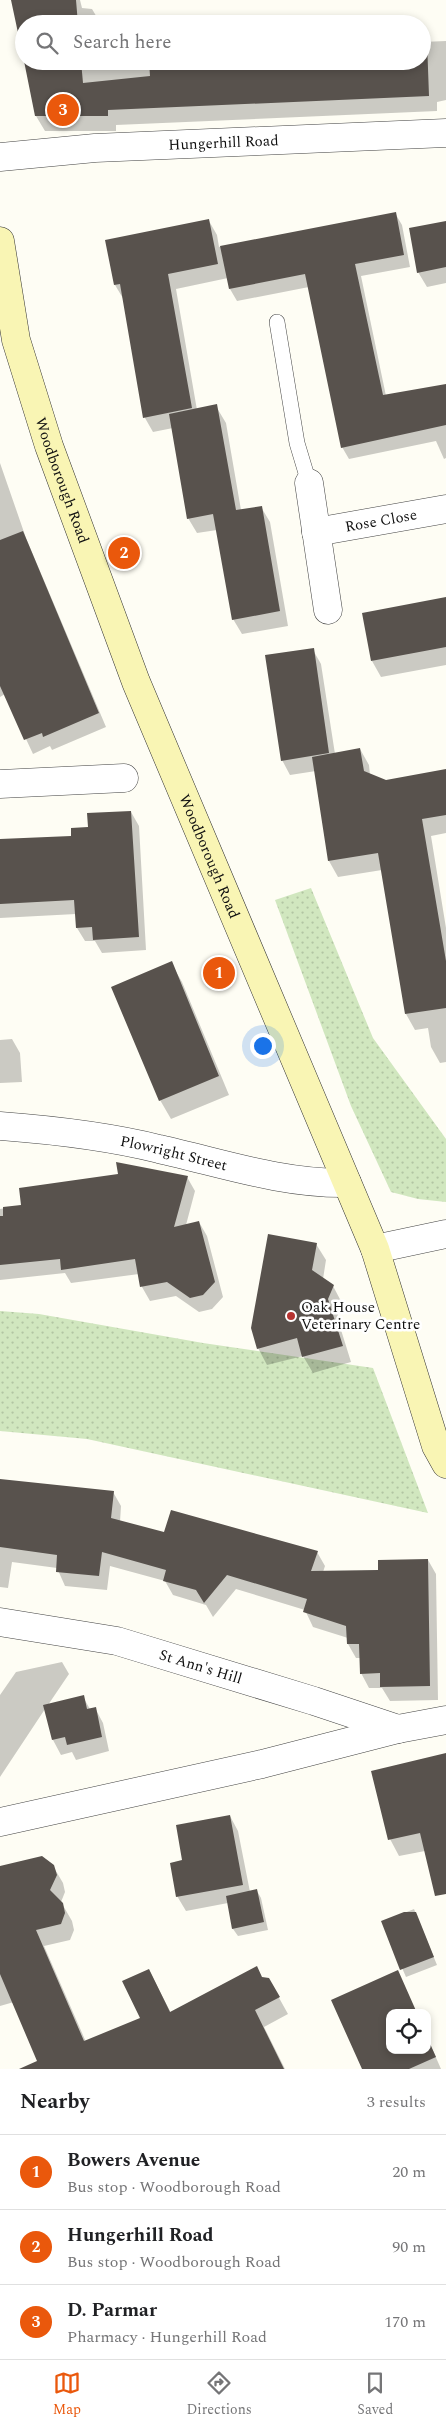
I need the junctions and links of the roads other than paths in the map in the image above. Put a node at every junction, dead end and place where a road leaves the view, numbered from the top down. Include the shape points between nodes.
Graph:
1 (446, 133) edge
2 (0, 157) edge
3 (0, 241) edge
4 (277, 322) dead end
5 (309, 483) joint
6 (446, 509) edge
7 (316, 532) junction
8 (328, 610) dead end
9 (124, 778) dead end
10 (0, 784) edge
11 (0, 1126) edge
12 (347, 1183) junction
13 (446, 1234) edge
14 (375, 1249) junction
15 (446, 1464) edge
16 (0, 1622) edge
17 (446, 1720) edge
18 (398, 1729) junction
19 (0, 1822) edge

1 - 2 street, Hungerhill Road via 95,148
3 - 12 main road, Woodborough Road via 16,340 48,446 136,682
4 - 5 lane via 297,443
5 - 7 street
6 - 7 street, Rose Close
7 - 8 street
9 - 10 street
11 - 12 street, Plowright Street via 104,1138 273,1177 314,1183
12 - 14 main road, Woodborough Road
13 - 14 street
14 - 15 main road, Woodborough Road via 436,1446
16 - 18 street, St Ann's Hill via 117,1641
17 - 18 street, St Ann's Hill
18 - 19 street, St Ann's Hill via 262,1764

